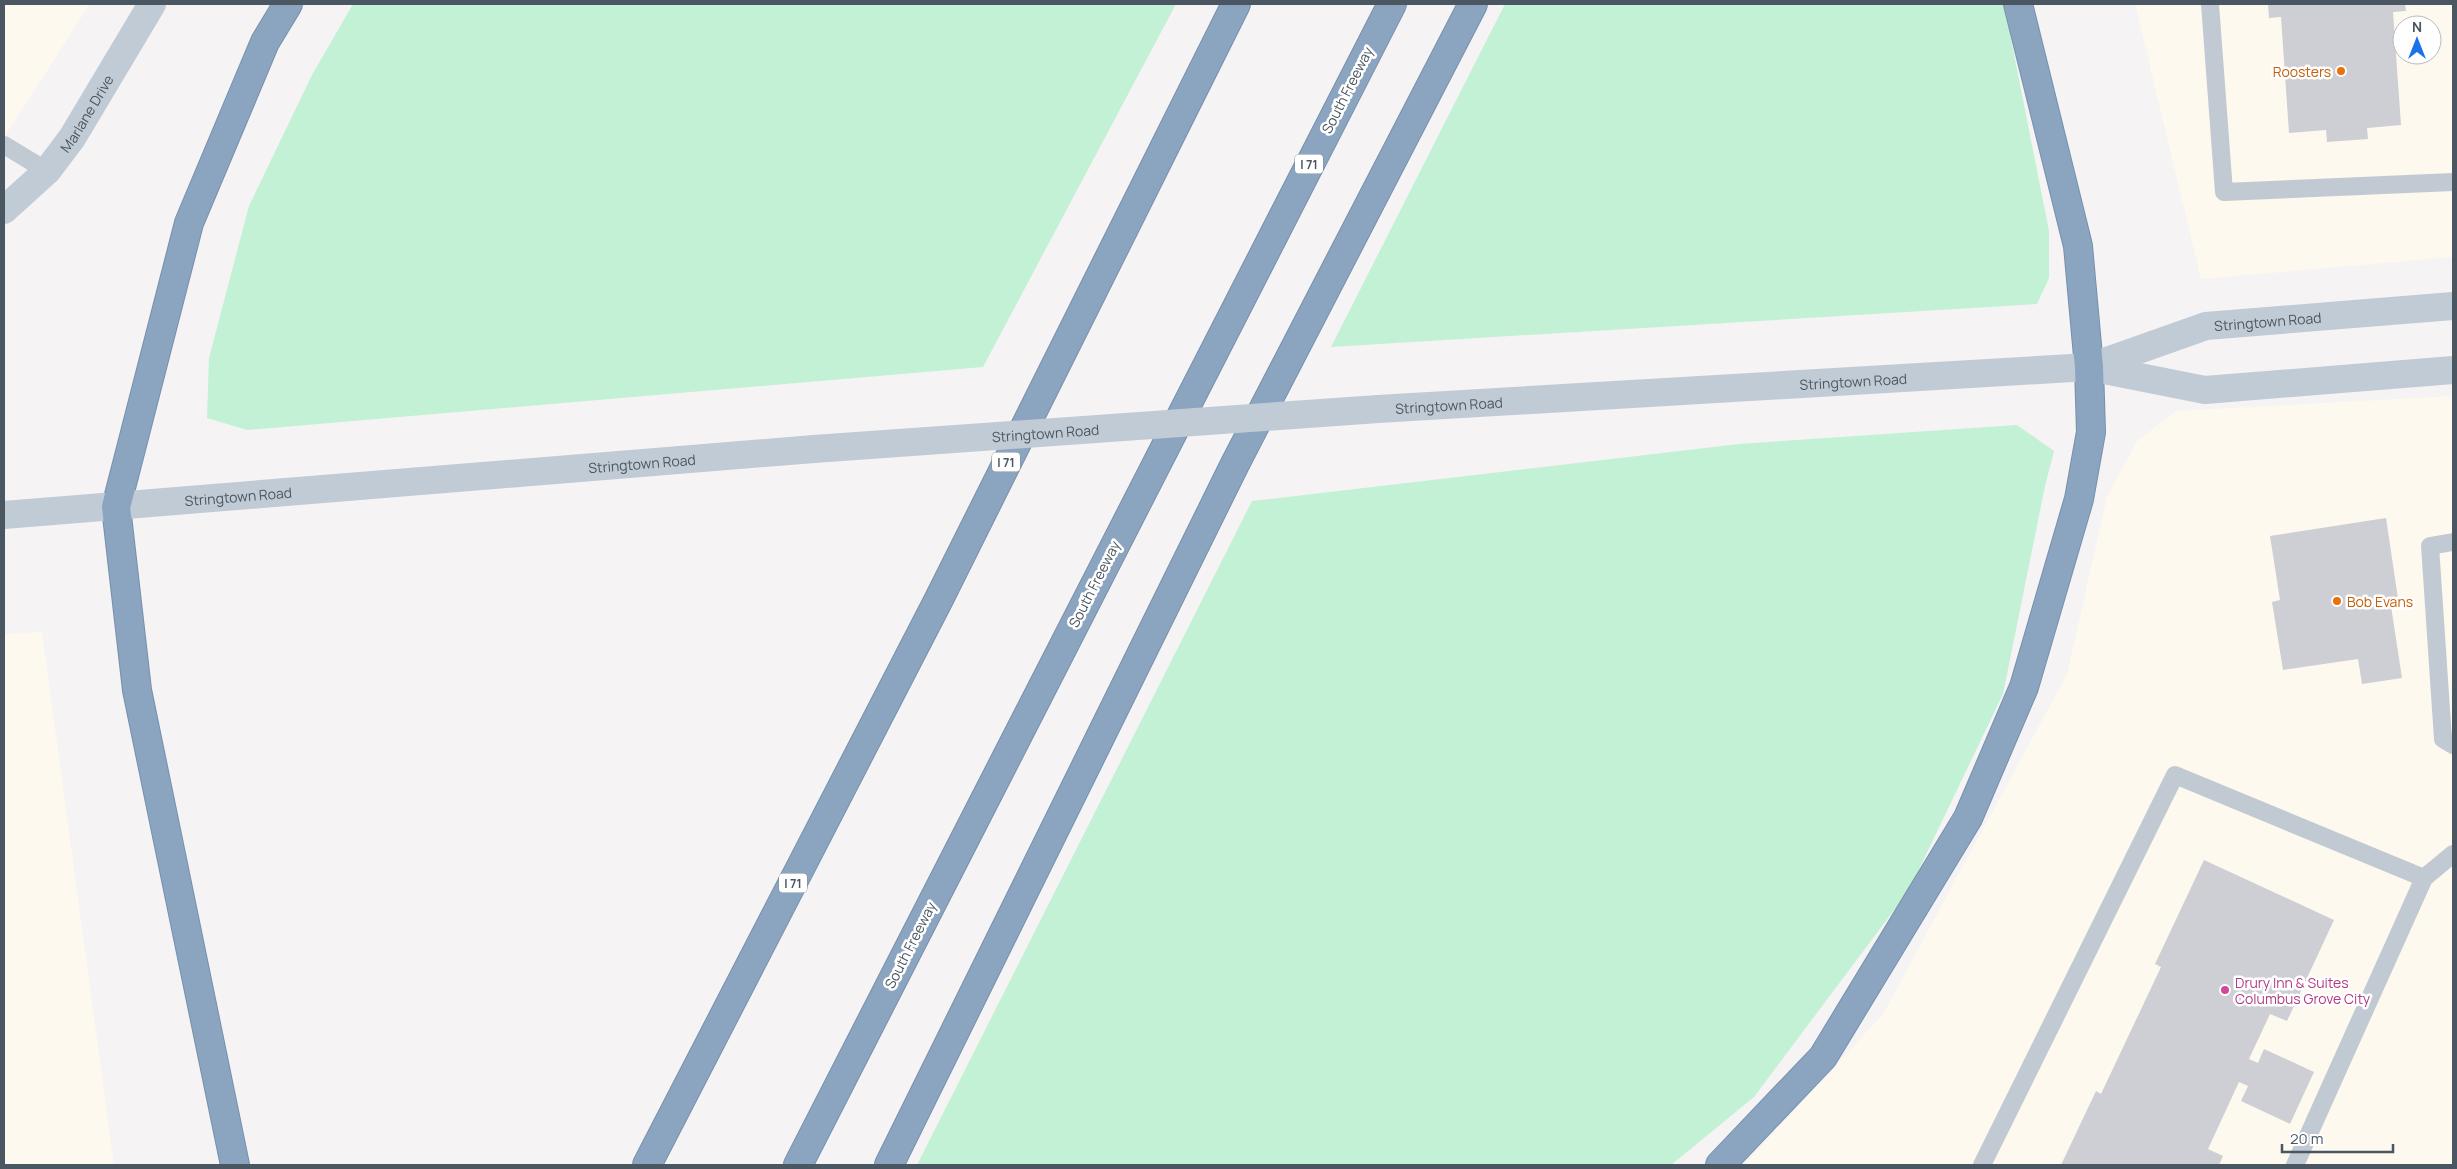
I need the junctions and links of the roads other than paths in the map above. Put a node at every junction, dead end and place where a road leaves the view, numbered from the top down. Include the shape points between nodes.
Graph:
1 (152, 4) edge
2 (288, 4) edge
3 (1236, 4) edge
4 (1392, 4) edge
5 (1474, 4) edge
6 (2018, 4) edge
7 (2210, 4) edge
8 (4, 145) edge
9 (47, 171) junction
10 (2453, 182) edge
11 (4, 210) edge
12 (2453, 306) edge
13 (2088, 367) junction
14 (2453, 370) edge
15 (116, 507) junction
16 (4, 515) edge
17 (2453, 542) edge
18 (2453, 745) edge
19 (2453, 854) edge
20 (2424, 878) junction
21 (235, 1165) edge
22 (647, 1165) edge
23 (798, 1165) edge
24 (889, 1165) edge
25 (1720, 1165) edge
26 (1982, 1165) edge
27 (2295, 1165) edge

1 - 9 main road, Marlane Drive via 72,138
2 - 15 highway via 265,42 189,223
3 - 22 highway, I 71 via 938,601
4 - 23 highway, South Freeway / I 71
5 - 24 highway via 1235,464
6 - 13 highway via 2078,246
7 - 10 lane via 2224,192
8 - 9 lane
9 - 11 main road, Marlane Drive
12 - 13 main road, Stringtown Road via 2206,326
13 - 14 main road, Stringtown Road via 2205,390
13 - 15 main road, Stringtown Road, bridge via 1378,409 814,449
13 - 25 highway via 2091,432 2079,499 2024,687 1968,818 1824,1057
15 - 16 main road, Stringtown Road
15 - 21 highway via 137,690
17 - 18 lane via 2430,546 2443,739
19 - 20 lane
20 - 26 lane via 2176,775
20 - 27 lane

